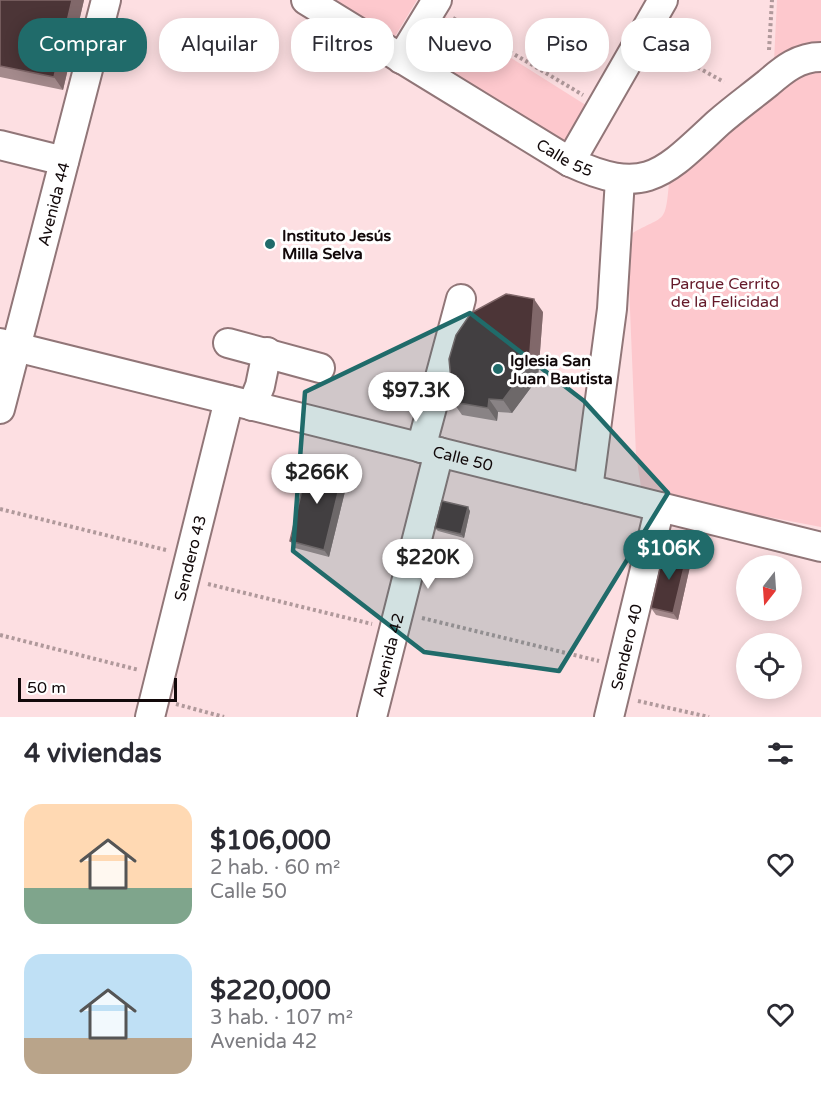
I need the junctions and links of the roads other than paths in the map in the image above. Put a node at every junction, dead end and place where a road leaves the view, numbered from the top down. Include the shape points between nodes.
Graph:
1 (106, 0) edge
2 (306, 0) edge
3 (663, 0) edge
4 (435, 3) edge
5 (821, 57) edge
6 (401, 59) junction
7 (0, 145) edge
8 (64, 161) junction
9 (570, 162) junction
10 (620, 179) junction
11 (461, 299) dead end
12 (228, 343) dead end
13 (8, 345) edge
14 (267, 352) junction
15 (320, 368) dead end
16 (241, 403) junction
17 (0, 409) edge
18 (430, 450) junction
19 (588, 489) junction
20 (660, 507) junction
21 (821, 547) edge
22 (155, 697) edge
23 (611, 706) edge
24 (372, 717) edge

1 - 8 street, Avenida 44
2 - 6 street, Calle 55
3 - 9 street
4 - 6 street
5 - 10 street, Calle 55 via 788,66 660,174
6 - 9 street, Calle 55
7 - 8 street
8 - 13 street, Avenida 44
9 - 10 street, Calle 55
10 - 19 street via 612,309
11 - 18 street, Avenida 42
12 - 14 street
13 - 16 street, Calle 50
13 - 17 street, Avenida 44
14 - 15 street
14 - 16 street, Sendero 43
16 - 18 street, Calle 50
16 - 22 street, Sendero 43 via 188,567
18 - 19 street, Calle 50
18 - 24 street, Avenida 42 via 396,621
19 - 20 street, Calle 50
20 - 21 street, Calle 50
20 - 23 street, Sendero 40

